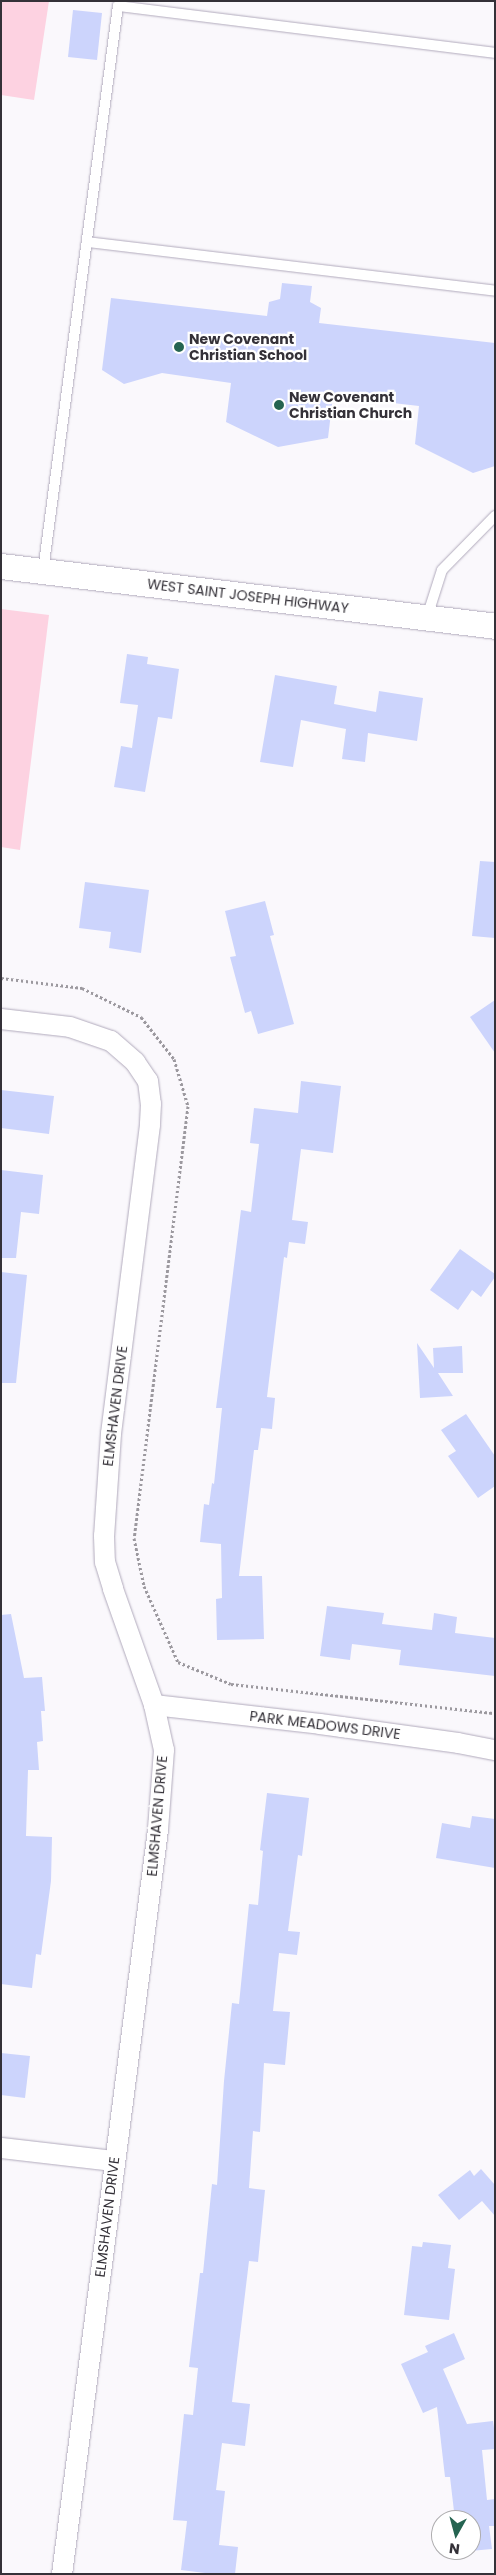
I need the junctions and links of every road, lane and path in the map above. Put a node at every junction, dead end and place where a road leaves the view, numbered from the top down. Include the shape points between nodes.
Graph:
1 (495, 54) edge
2 (86, 242) junction
3 (495, 291) edge
4 (495, 516) edge
5 (1, 566) edge
6 (44, 571) junction
7 (427, 618) junction
8 (495, 626) edge
9 (1, 978) edge
10 (1, 1019) edge
11 (154, 1705) junction
12 (495, 1713) edge
13 (495, 1750) edge
14 (1, 2148) edge
15 (114, 2161) junction
16 (62, 2574) edge

1 - 2 lane via 118,6
2 - 3 lane
2 - 6 lane
4 - 7 lane via 442,570
5 - 6 street, WEST SAINT JOSEPH HIGHWAY
6 - 7 street, WEST SAINT JOSEPH HIGHWAY
7 - 8 street, WEST SAINT JOSEPH HIGHWAY
9 - 12 path via 82,988 141,1017 174,1059 188,1106 134,1538 144,1586 178,1662 231,1684
10 - 11 street, ELMSHAVEN DRIVE via 70,1027 111,1041 135,1062 148,1081 150,1125 110,1434 104,1536 105,1562 113,1590
11 - 13 street, PARK MEADOWS DRIVE via 458,1742
11 - 15 street, ELMSHAVEN DRIVE via 164,1750 158,1830
14 - 15 street
15 - 16 street, ELMSHAVEN DRIVE

